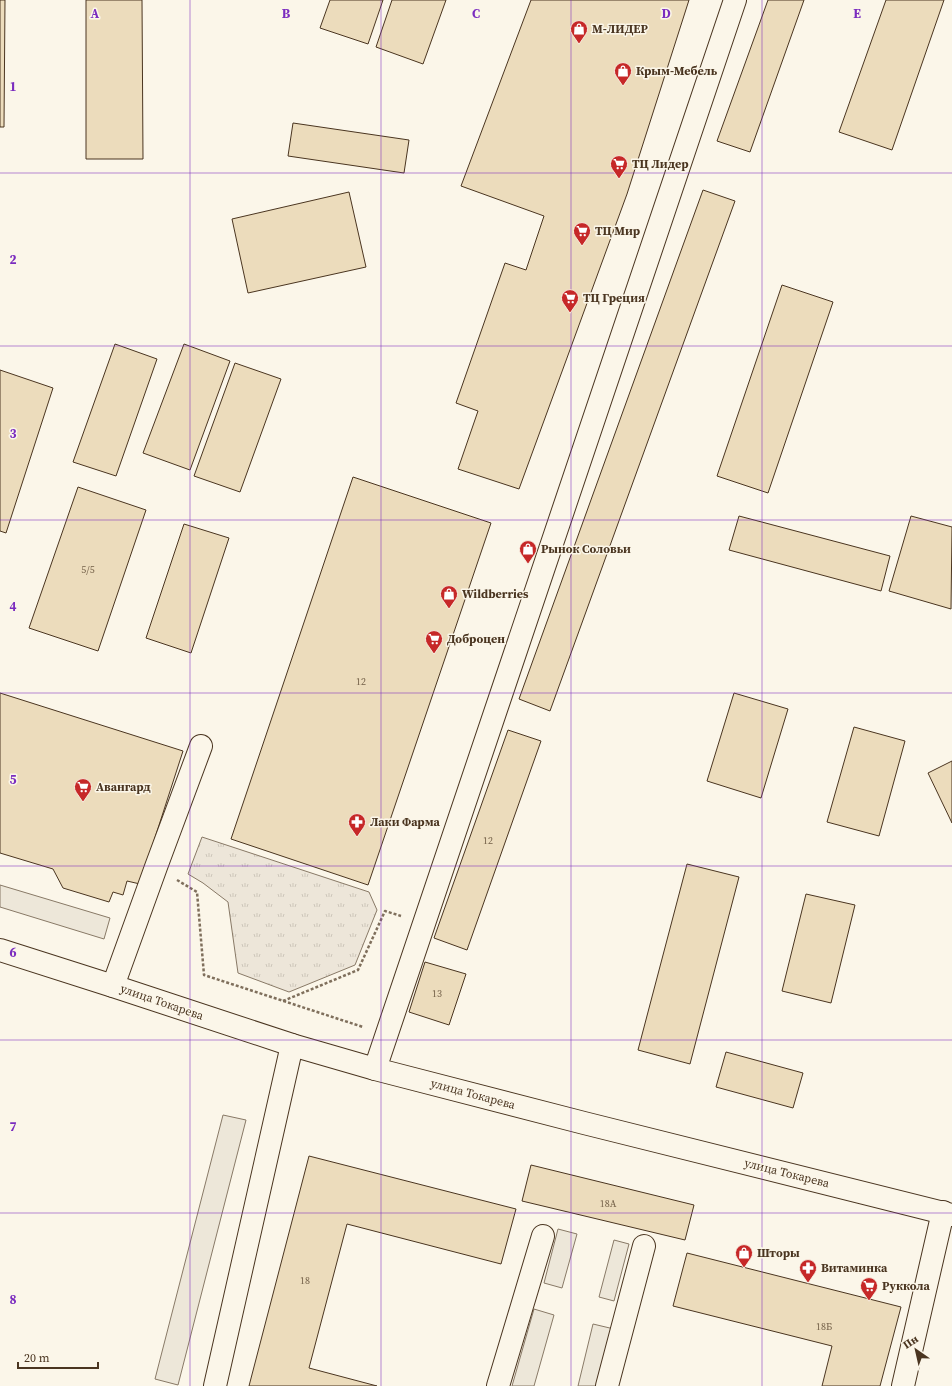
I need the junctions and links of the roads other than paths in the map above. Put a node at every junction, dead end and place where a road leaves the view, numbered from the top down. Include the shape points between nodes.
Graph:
1 (735, 0) edge
2 (201, 746) dead end
3 (0, 950) edge
4 (113, 986) junction
5 (292, 1045) junction
6 (375, 1069) junction
7 (948, 1214) edge
8 (543, 1236) dead end
9 (644, 1246) dead end
10 (215, 1386) edge
11 (498, 1386) edge
12 (607, 1386) edge
13 (903, 1386) edge

1 - 6 street
2 - 4 street
3 - 4 street, улица Токарева
4 - 5 street, улица Токарева
5 - 6 street, улица Токарева
5 - 10 street
6 - 7 street, улица Токарева
7 - 13 street
8 - 11 street
9 - 12 street

